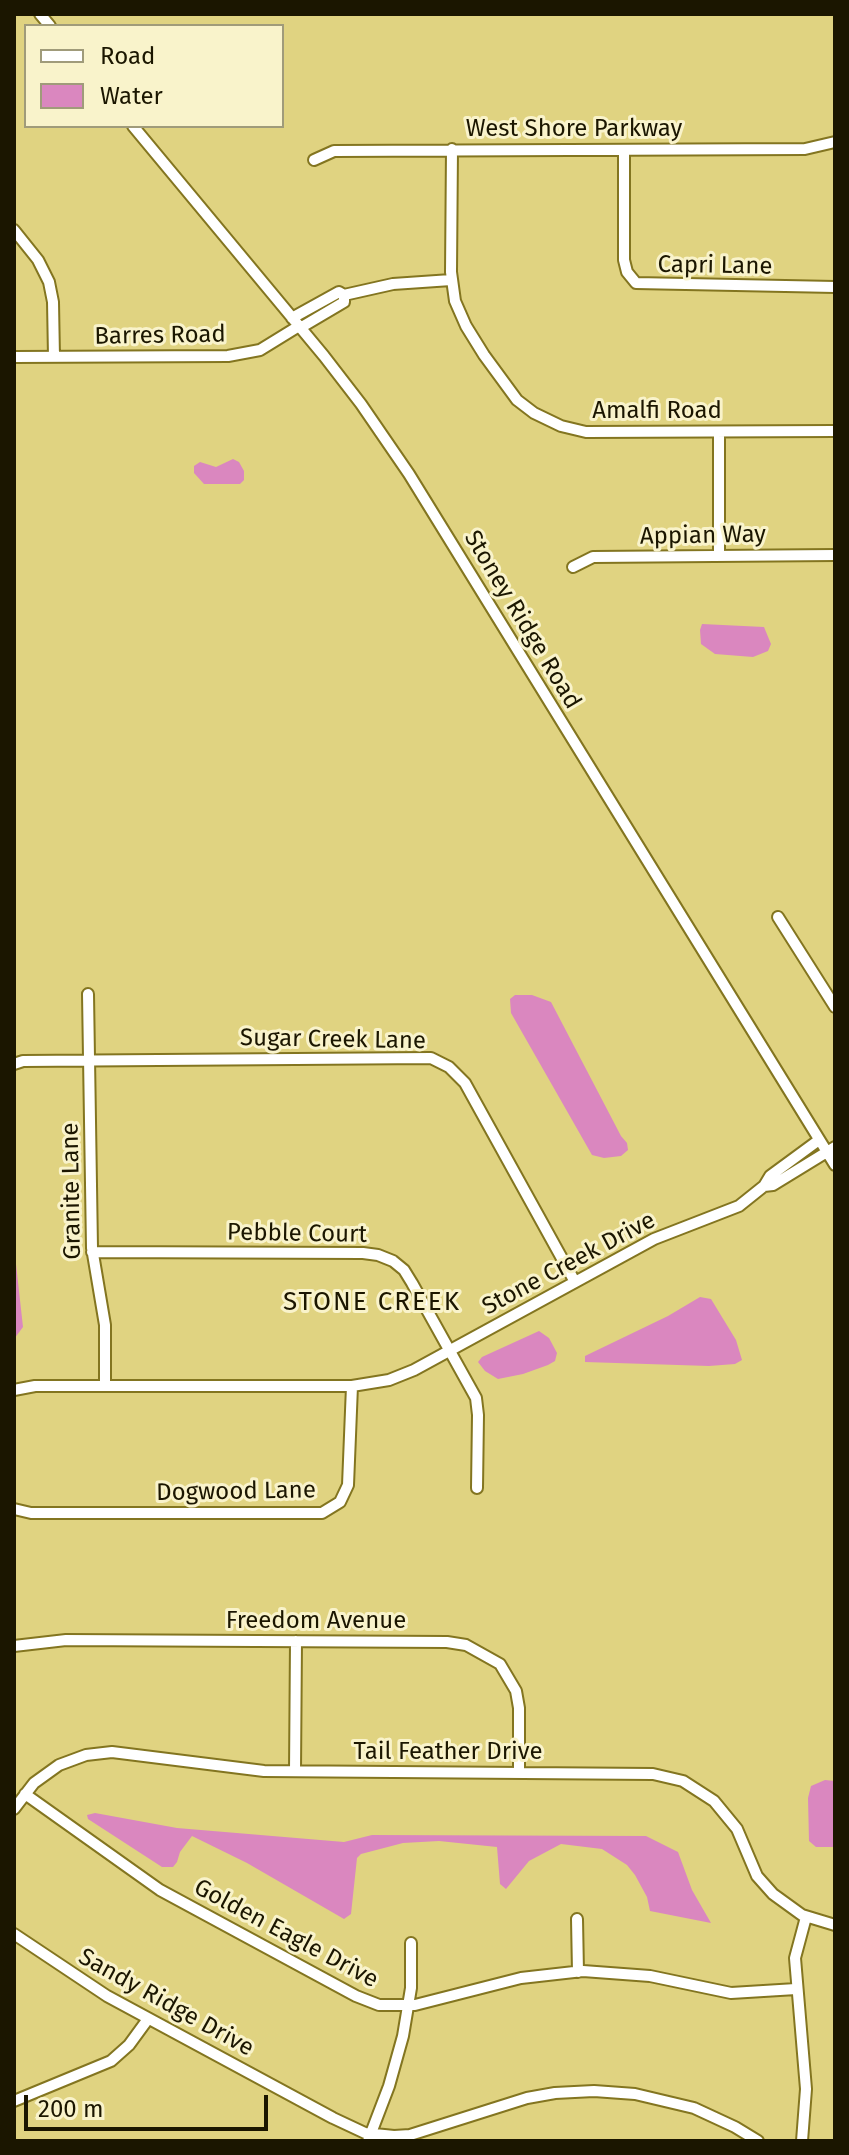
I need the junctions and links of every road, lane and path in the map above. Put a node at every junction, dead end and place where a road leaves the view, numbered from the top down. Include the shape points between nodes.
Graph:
1 (135, 128) edge
2 (835, 142) edge
3 (452, 149) junction
4 (624, 150) junction
5 (314, 160) dead end
6 (14, 230) edge
7 (451, 280) junction
8 (835, 287) edge
9 (297, 324) junction
10 (14, 357) edge
11 (54, 357) junction
12 (835, 431) edge
13 (719, 432) junction
14 (835, 555) edge
15 (719, 556) junction
16 (573, 567) dead end
17 (778, 917) dead end
18 (830, 989) edge
19 (88, 994) dead end
20 (835, 1007) edge
21 (90, 1060) junction
22 (14, 1064) edge
23 (819, 1140) junction
24 (831, 1150) edge
25 (835, 1165) edge
26 (764, 1186) junction
27 (92, 1252) junction
28 (575, 1282) junction
29 (449, 1351) junction
30 (105, 1386) junction
31 (352, 1386) junction
32 (14, 1390) edge
33 (477, 1488) dead end
34 (14, 1509) edge
35 (296, 1641) junction
36 (14, 1646) edge
37 (295, 1771) junction
38 (519, 1772) junction
39 (25, 1794) junction
40 (14, 1809) edge
41 (806, 1917) junction
42 (577, 1919) dead end
43 (835, 1925) edge
44 (14, 1934) edge
45 (411, 1943) dead end
46 (578, 1972) junction
47 (796, 1989) junction
48 (408, 2006) junction
49 (148, 2019) junction
50 (14, 2101) edge
51 (369, 2137) edge
52 (758, 2141) edge
53 (802, 2141) edge

1 - 9 street, Stoney Ridge Road
2 - 4 street, West Shore Parkway via 805,149
3 - 4 street, West Shore Parkway
3 - 5 street, West Shore Parkway via 334,151
3 - 7 street, Amalfi Road
4 - 8 street, Capri Lane via 624,260 636,283
6 - 11 street via 49,282
7 - 9 street, Barres Road via 339,292
7 - 13 street, Amalfi Road via 471,335 511,392 534,413 578,431
9 - 11 street, Barres Road via 260,350 228,356
9 - 23 street, Stoney Ridge Road via 409,474
10 - 11 street, Barres Road
12 - 13 street, Amalfi Road
13 - 15 street
14 - 15 street, Appian Way
15 - 16 street, Appian Way via 593,557
17 - 18 street
18 - 20 street
19 - 21 street, Granite Lane
21 - 22 street, Sugar Creek Lane
21 - 27 street, Granite Lane
21 - 28 street, Sugar Creek Lane via 418,1056 438,1061 468,1089
23 - 24 street, Stoney Ridge Road
23 - 26 street, Stone Creek Drive
24 - 25 street, Stoney Ridge Road
24 - 26 street, Stone Creek Drive
26 - 28 street, Stone Creek Drive via 739,1206 654,1239
27 - 29 street, Pebble Court via 378,1255 407,1275
27 - 30 street, Granite Lane via 105,1325
28 - 29 street, Stone Creek Drive
29 - 31 street, Stone Creek Drive via 400,1377
29 - 33 street, Pebble Court via 477,1403
30 - 31 street, Stone Creek Drive
30 - 32 street
31 - 34 street, Dogwood Lane via 348,1485 340,1502 322,1513
35 - 36 street, Freedom Avenue via 66,1640
35 - 37 street
35 - 38 street, Freedom Avenue via 447,1642 484,1653 507,1672 516,1691
37 - 38 street, Tail Feather Drive
37 - 39 street, Tail Feather Drive via 105,1752 59,1765
38 - 41 street, Tail Feather Drive via 645,1773 689,1784 728,1816 762,1883
39 - 40 street, Tail Feather Drive
39 - 48 street, Golden Eagle Drive via 143,1880 187,1905 368,2002
41 - 43 street, Tail Feather Drive
41 - 47 street via 796,1951
42 - 46 street
44 - 49 street, Sandy Ridge Drive
45 - 48 street
46 - 47 street, Golden Eagle Drive via 650,1976 731,1993
46 - 48 street, Golden Eagle Drive via 521,1978
47 - 53 street via 806,2089
48 - 51 street via 395,2069
49 - 50 street via 111,2061
49 - 51 street, Sandy Ridge Drive
51 - 52 street, Sandy Ridge Drive via 410,2135 527,2098 594,2091 694,2108

